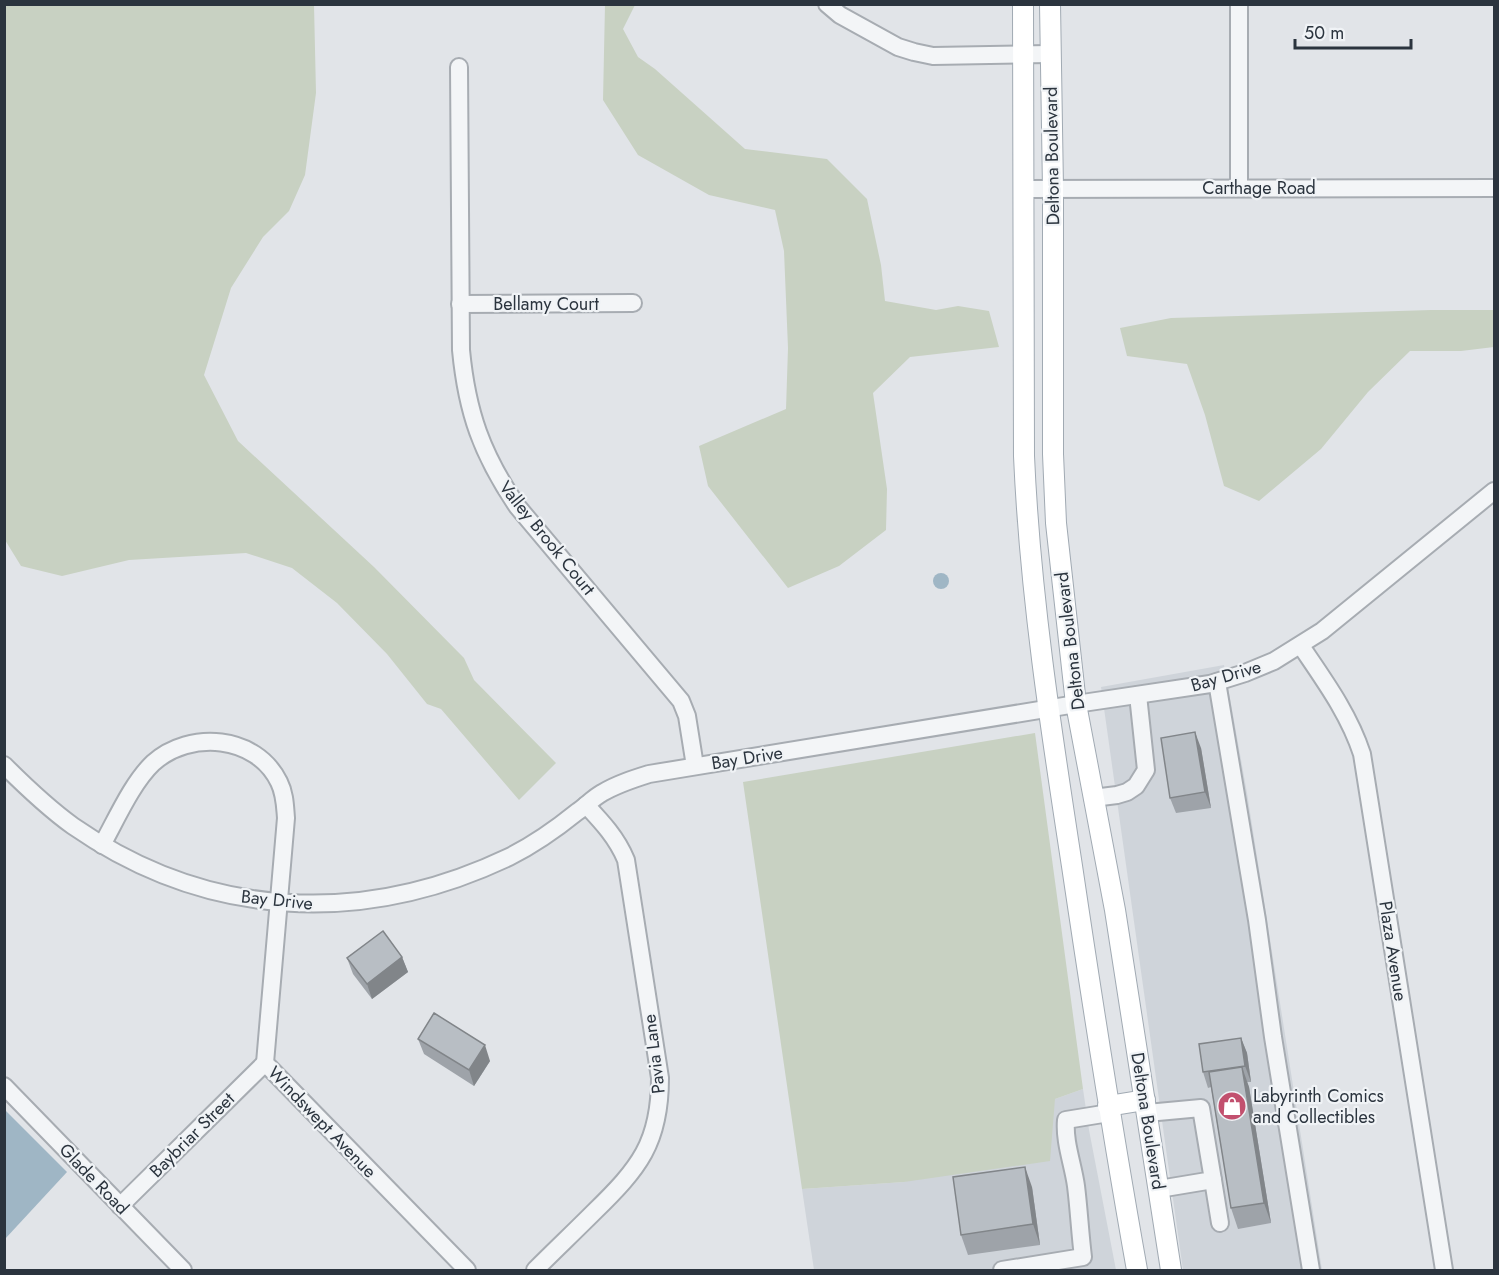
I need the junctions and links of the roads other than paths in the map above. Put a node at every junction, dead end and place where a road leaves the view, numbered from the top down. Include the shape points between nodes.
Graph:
1 (828, 4) edge
2 (1023, 4) edge
3 (1050, 4) edge
4 (1239, 4) edge
5 (1050, 54) junction
6 (1024, 55) junction
7 (459, 67) dead end
8 (1239, 187) junction
9 (1494, 188) edge
10 (1023, 189) junction
11 (1053, 189) junction
12 (633, 303) dead end
13 (460, 304) junction
14 (1494, 491) edge
15 (1301, 646) junction
16 (1217, 682) junction
17 (1138, 695) junction
18 (1076, 704) junction
19 (1048, 710) junction
20 (4, 765) edge
21 (696, 766) junction
22 (1093, 798) junction
23 (586, 805) junction
24 (102, 845) junction
25 (279, 902) junction
26 (265, 1063) junction
27 (4, 1086) edge
28 (1146, 1107) junction
29 (1109, 1109) junction
30 (1213, 1180) junction
31 (1158, 1189) junction
32 (120, 1206) junction
33 (1220, 1223) dead end
34 (1085, 1264) edge
35 (183, 1270) edge
36 (467, 1270) edge
37 (535, 1270) edge
38 (1002, 1270) edge
39 (1137, 1270) edge
40 (1171, 1270) edge
41 (1311, 1270) edge
42 (1444, 1270) edge

1 - 6 street via 840,15 914,52 933,56
2 - 6 main road, Deltona Boulevard
3 - 5 main road, Deltona Boulevard
4 - 8 street
5 - 6 street
5 - 11 main road, Deltona Boulevard
6 - 10 main road, Deltona Boulevard
7 - 13 street, Valley Brook Court
8 - 9 street, Carthage Road
8 - 11 street, Carthage Road
10 - 11 street, Carthage Road
10 - 19 main road, Deltona Boulevard via 1024,456
11 - 18 main road, Deltona Boulevard via 1056,523
12 - 13 street, Bellamy Court
13 - 21 street, Valley Brook Court via 464,381 471,414 493,468 517,506 681,701
14 - 15 street, Bay Drive
15 - 16 street, Bay Drive via 1274,661
15 - 42 street, Plaza Avenue via 1346,715 1362,754
16 - 17 street, Bay Drive
16 - 41 street
17 - 18 street, Bay Drive
17 - 22 street via 1146,770 1136,786 1126,792
18 - 19 street, Bay Drive
18 - 22 main road, Deltona Boulevard
19 - 21 street, Bay Drive
19 - 29 main road, Deltona Boulevard
20 - 24 street, Bay Drive via 40,800
21 - 23 street, Bay Drive via 625,781
22 - 28 main road, Deltona Boulevard
23 - 25 street, Bay Drive via 512,855 442,884 366,901
23 - 37 street, Pavia Lane via 612,834 626,860 660,1078 660,1100 650,1143 633,1172
24 - 25 street, Bay Drive via 178,880 218,892
24 - 25 street via 142,776 166,753 201,742 231,744 246,749 270,768 285,799
25 - 26 street, Windswept Avenue
26 - 32 street, Baybriar Street
26 - 36 street, Windswept Avenue
27 - 32 street, Glade Road
28 - 29 main road
28 - 30 street via 1201,1108
28 - 31 main road, Deltona Boulevard
29 - 34 street via 1066,1120
29 - 39 main road, Deltona Boulevard
30 - 31 street
30 - 33 street
31 - 40 main road, Deltona Boulevard
32 - 35 street, Glade Road
34 - 38 street

